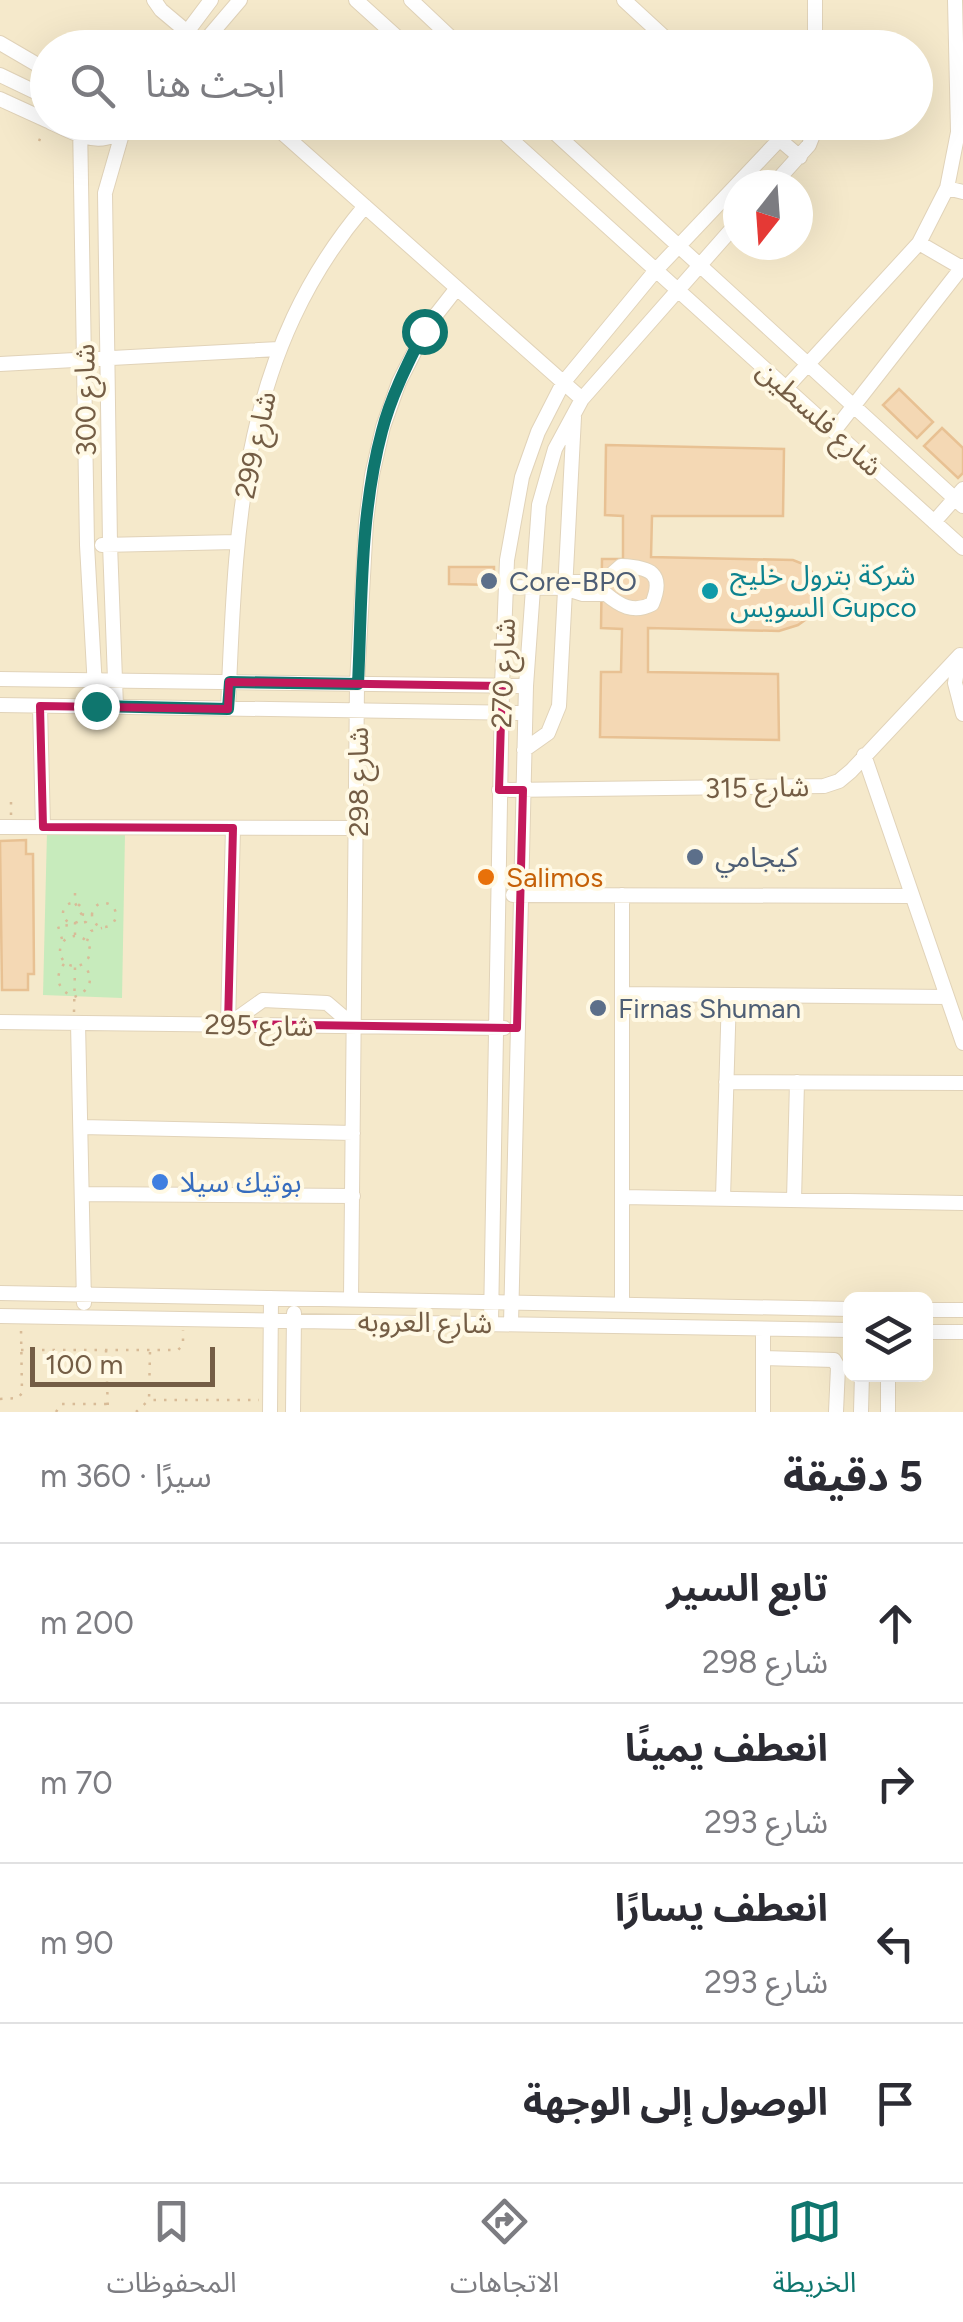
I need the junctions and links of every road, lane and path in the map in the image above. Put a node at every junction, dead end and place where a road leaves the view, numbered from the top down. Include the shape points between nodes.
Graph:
1 (154, 0) edge
2 (211, 0) edge
3 (240, 0) edge
4 (356, 0) edge
5 (411, 0) edge
6 (624, 0) edge
7 (815, 0) edge
8 (955, 0) edge
9 (640, 8) edge
10 (173, 30) edge
11 (190, 30) edge
12 (214, 30) edge
13 (389, 30) edge
14 (443, 30) edge
15 (660, 30) edge
16 (815, 30) edge
17 (0, 43) edge
18 (30, 60) edge
19 (0, 75) edge
20 (30, 89) edge
21 (7, 102) edge
22 (30, 113) edge
23 (0, 115) edge
24 (80, 140) edge
25 (120, 140) edge
26 (290, 140) edge
27 (512, 140) edge
28 (562, 140) edge
29 (779, 140) joint
30 (812, 140) edge
31 (800, 157) junction
32 (787, 170) edge
33 (947, 188) junction
34 (963, 192) edge
35 (365, 206) junction
36 (723, 238) edge
37 (920, 243) junction
38 (677, 247) junction
39 (698, 265) junction
40 (962, 267) edge
41 (656, 270) junction
42 (457, 288) junction
43 (676, 289) junction
44 (279, 349) junction
45 (107, 358) junction
46 (84, 359) junction
47 (0, 364) edge
48 (807, 365) junction
49 (562, 383) junction
50 (786, 388) junction
51 (578, 405) junction
52 (854, 407) junction
53 (834, 431) junction
54 (960, 498) edge
55 (934, 522) junction
56 (236, 542) junction
57 (110, 544) junction
58 (87, 545) junction
59 (963, 548) edge
60 (506, 587) junction
61 (531, 587) junction
62 (606, 587) dead end
63 (564, 588) junction
64 (962, 653) edge
65 (0, 678) edge
66 (95, 680) junction
67 (115, 680) junction
68 (230, 682) junction
69 (358, 684) junction
70 (502, 686) junction
71 (526, 686) junction
72 (0, 705) edge
73 (40, 706) junction
74 (96, 706) junction
75 (116, 707) junction
76 (228, 709) junction
77 (358, 710) junction
78 (501, 713) junction
79 (525, 714) junction
80 (963, 714) edge
81 (524, 750) junction
82 (864, 756) junction
83 (500, 790) junction
84 (523, 790) junction
85 (0, 827) edge
86 (44, 827) junction
87 (233, 828) junction
88 (358, 828) junction
89 (75, 886) dead end
90 (498, 895) junction
91 (520, 895) junction
92 (622, 896) junction
93 (912, 896) junction
94 (78, 904) junction
95 (92, 917) junction
96 (86, 922) junction
97 (74, 924) junction
98 (103, 928) junction
99 (75, 936) junction
100 (64, 941) junction
101 (86, 942) junction
102 (65, 963) junction
103 (84, 964) junction
104 (74, 966) junction
105 (622, 994) junction
106 (729, 995) junction
107 (947, 997) junction
108 (74, 998) junction
109 (0, 1022) edge
110 (76, 1024) junction
111 (228, 1024) junction
112 (355, 1027) junction
113 (496, 1028) junction
114 (517, 1028) junction
115 (963, 1043) edge
116 (726, 1082) junction
117 (797, 1082) junction
118 (963, 1083) edge
119 (80, 1128) junction
120 (353, 1133) junction
121 (82, 1194) junction
122 (352, 1196) junction
123 (622, 1197) junction
124 (723, 1198) junction
125 (794, 1200) junction
126 (963, 1203) edge
127 (0, 1293) edge
128 (84, 1294) junction
129 (271, 1298) junction
130 (295, 1298) junction
131 (351, 1298) junction
132 (491, 1302) junction
133 (512, 1302) junction
134 (622, 1304) junction
135 (843, 1308) edge
136 (933, 1310) edge
137 (963, 1310) edge
138 (0, 1316) edge
139 (21, 1316) junction
140 (84, 1317) junction
141 (183, 1319) junction
142 (270, 1320) junction
143 (294, 1320) junction
144 (490, 1322) junction
145 (511, 1324) junction
146 (764, 1329) junction
147 (843, 1330) edge
148 (933, 1332) edge
149 (963, 1332) edge
150 (21, 1350) junction
151 (106, 1350) junction
152 (150, 1350) junction
153 (763, 1358) junction
154 (862, 1382) edge
155 (888, 1382) edge
156 (0, 1398) edge
157 (150, 1400) junction
158 (107, 1404) junction
159 (270, 1406) edge
160 (56, 1412) edge
161 (108, 1412) edge
162 (136, 1412) edge
163 (293, 1412) edge
164 (763, 1412) edge
165 (836, 1412) edge
166 (861, 1412) edge
167 (888, 1412) edge

1 - 10 street
2 - 11 street
3 - 12 street
4 - 13 street
5 - 14 street
6 - 9 street
7 - 16 street
8 - 33 street via 958,132
9 - 15 street
17 - 18 street
19 - 20 street
21 - 22 street
21 - 23 street
24 - 46 street, شارع 300
25 - 45 street, شارع 300 via 105,193
26 - 35 street
27 - 41 street
28 - 38 street
29 - 31 street
29 - 38 street, شارع 270
30 - 31 street
31 - 32 street
33 - 34 street
33 - 37 street
35 - 42 street
35 - 44 street, شارع 299 via 328,252
36 - 39 street, شارع 270
37 - 40 street
37 - 48 street
38 - 39 street, شارع فلسطين
38 - 41 street, شارع 270
39 - 43 street, شارع 270
39 - 48 street, شارع فلسطين
40 - 52 street
41 - 43 street, شارع فلسطين
41 - 49 street, شارع 270
42 - 49 street
42 - 69 street, شارع 298 via 424,331 382,428 366,522
43 - 50 street, شارع فلسطين
43 - 51 street, شارع 270
44 - 45 street
44 - 56 street, شارع 299 via 252,441
45 - 46 street
45 - 57 street, شارع 300
46 - 47 street
46 - 58 street, شارع 300
48 - 50 street
48 - 52 street, شارع فلسطين
49 - 51 street
49 - 60 street, شارع 270 via 522,477
50 - 53 street, شارع فلسطين
51 - 61 street, شارع 270 via 545,477
51 - 63 street
52 - 53 street
52 - 54 street, شارع فلسطين
53 - 55 street, شارع فلسطين
54 - 55 street
55 - 59 street, شارع فلسطين
56 - 57 street
56 - 68 street, شارع 299
57 - 58 street
57 - 67 street, شارع 300
58 - 66 street, شارع 300
60 - 61 street
60 - 70 street, شارع 270
61 - 63 street
61 - 71 street, شارع 270
62 - 63 street via 572,582
63 - 81 street via 559,706 548,734
64 - 80 street via 955,682
64 - 82 street, شارع 315
65 - 66 street
66 - 67 street
66 - 74 street, شارع 300
67 - 68 street
67 - 75 street, شارع 300
68 - 69 street
68 - 76 street, شارع 299
69 - 70 street
69 - 77 street, شارع 298
70 - 71 street
70 - 78 street, شارع 270
71 - 79 street, شارع 270
72 - 73 street
73 - 74 street
73 - 86 street
74 - 75 street
75 - 76 street
76 - 77 street
77 - 78 street
77 - 88 street, شارع 298
78 - 79 street
78 - 83 street, شارع 270
79 - 81 street, شارع 270
81 - 84 street, شارع 270
82 - 84 street, شارع 315 via 824,786
82 - 93 street
83 - 84 street, شارع 315
83 - 90 street, شارع 270
84 - 91 street, شارع 270
85 - 86 street
86 - 87 street
87 - 88 street
87 - 111 street
88 - 112 street, شارع 298
89 - 94 path
90 - 91 street
90 - 113 street, شارع 270
91 - 92 street
91 - 114 street, شارع 270
92 - 93 street
92 - 105 street
93 - 107 street
94 - 96 path
94 - 97 path via 82,917
94 - 97 path via 63,908 64,920
95 - 96 path
95 - 98 path
95 - 98 path via 96,906 113,906 114,920
96 - 97 path
97 - 99 path
97 - 100 path via 58,926
98 - 101 path via 91,931
99 - 100 path
99 - 101 path
100 - 102 path
101 - 103 path
102 - 104 path
102 - 108 path via 58,979
103 - 104 path
103 - 108 path via 91,984
104 - 108 path
105 - 106 street
105 - 123 street
106 - 107 street
106 - 116 street
107 - 115 street
108 - 110 path
109 - 110 street, شارع 295
110 - 111 street, شارع 295
110 - 119 street
111 - 112 street, شارع 295
111 - 112 street via 263,1000 327,1002
112 - 113 street, شارع 295
112 - 120 street, شارع 298
113 - 114 street, شارع 295
113 - 132 street, شارع 270
114 - 133 street, شارع 270
116 - 117 street
116 - 124 street
117 - 118 street
117 - 125 street
119 - 120 street
119 - 121 street
120 - 122 street, شارع 298
121 - 122 street
121 - 128 street
122 - 131 street, شارع 298
123 - 124 street
123 - 134 street
124 - 125 street
125 - 126 street
127 - 128 street, شارع العروبه
128 - 129 street, شارع العروبه
128 - 140 street
129 - 130 street, شارع العروبه
129 - 142 street
130 - 131 street, شارع العروبه
130 - 143 street
131 - 132 street, شارع العروبه
132 - 133 street, شارع العروبه
132 - 144 street, شارع 270
133 - 134 street, شارع العروبه
133 - 145 street, شارع 270
134 - 135 street, شارع العروبه
136 - 137 street
138 - 139 street, شارع العروبه
139 - 140 street, شارع العروبه
139 - 150 path
140 - 141 street, شارع العروبه
141 - 142 street, شارع العروبه
141 - 152 path via 180,1348
142 - 143 street, شارع العروبه
142 - 159 street
143 - 144 street, شارع العروبه
143 - 163 street
144 - 145 street, شارع العروبه
145 - 146 street, شارع العروبه
146 - 147 street, شارع العروبه
146 - 153 street
148 - 149 street
150 - 151 path
150 - 156 path via 22,1393
151 - 152 path
151 - 158 path
152 - 157 path
153 - 164 street
153 - 165 street via 834,1360
154 - 166 street
155 - 167 street
157 - 159 path
157 - 162 path
158 - 160 path via 61,1404
158 - 161 path

